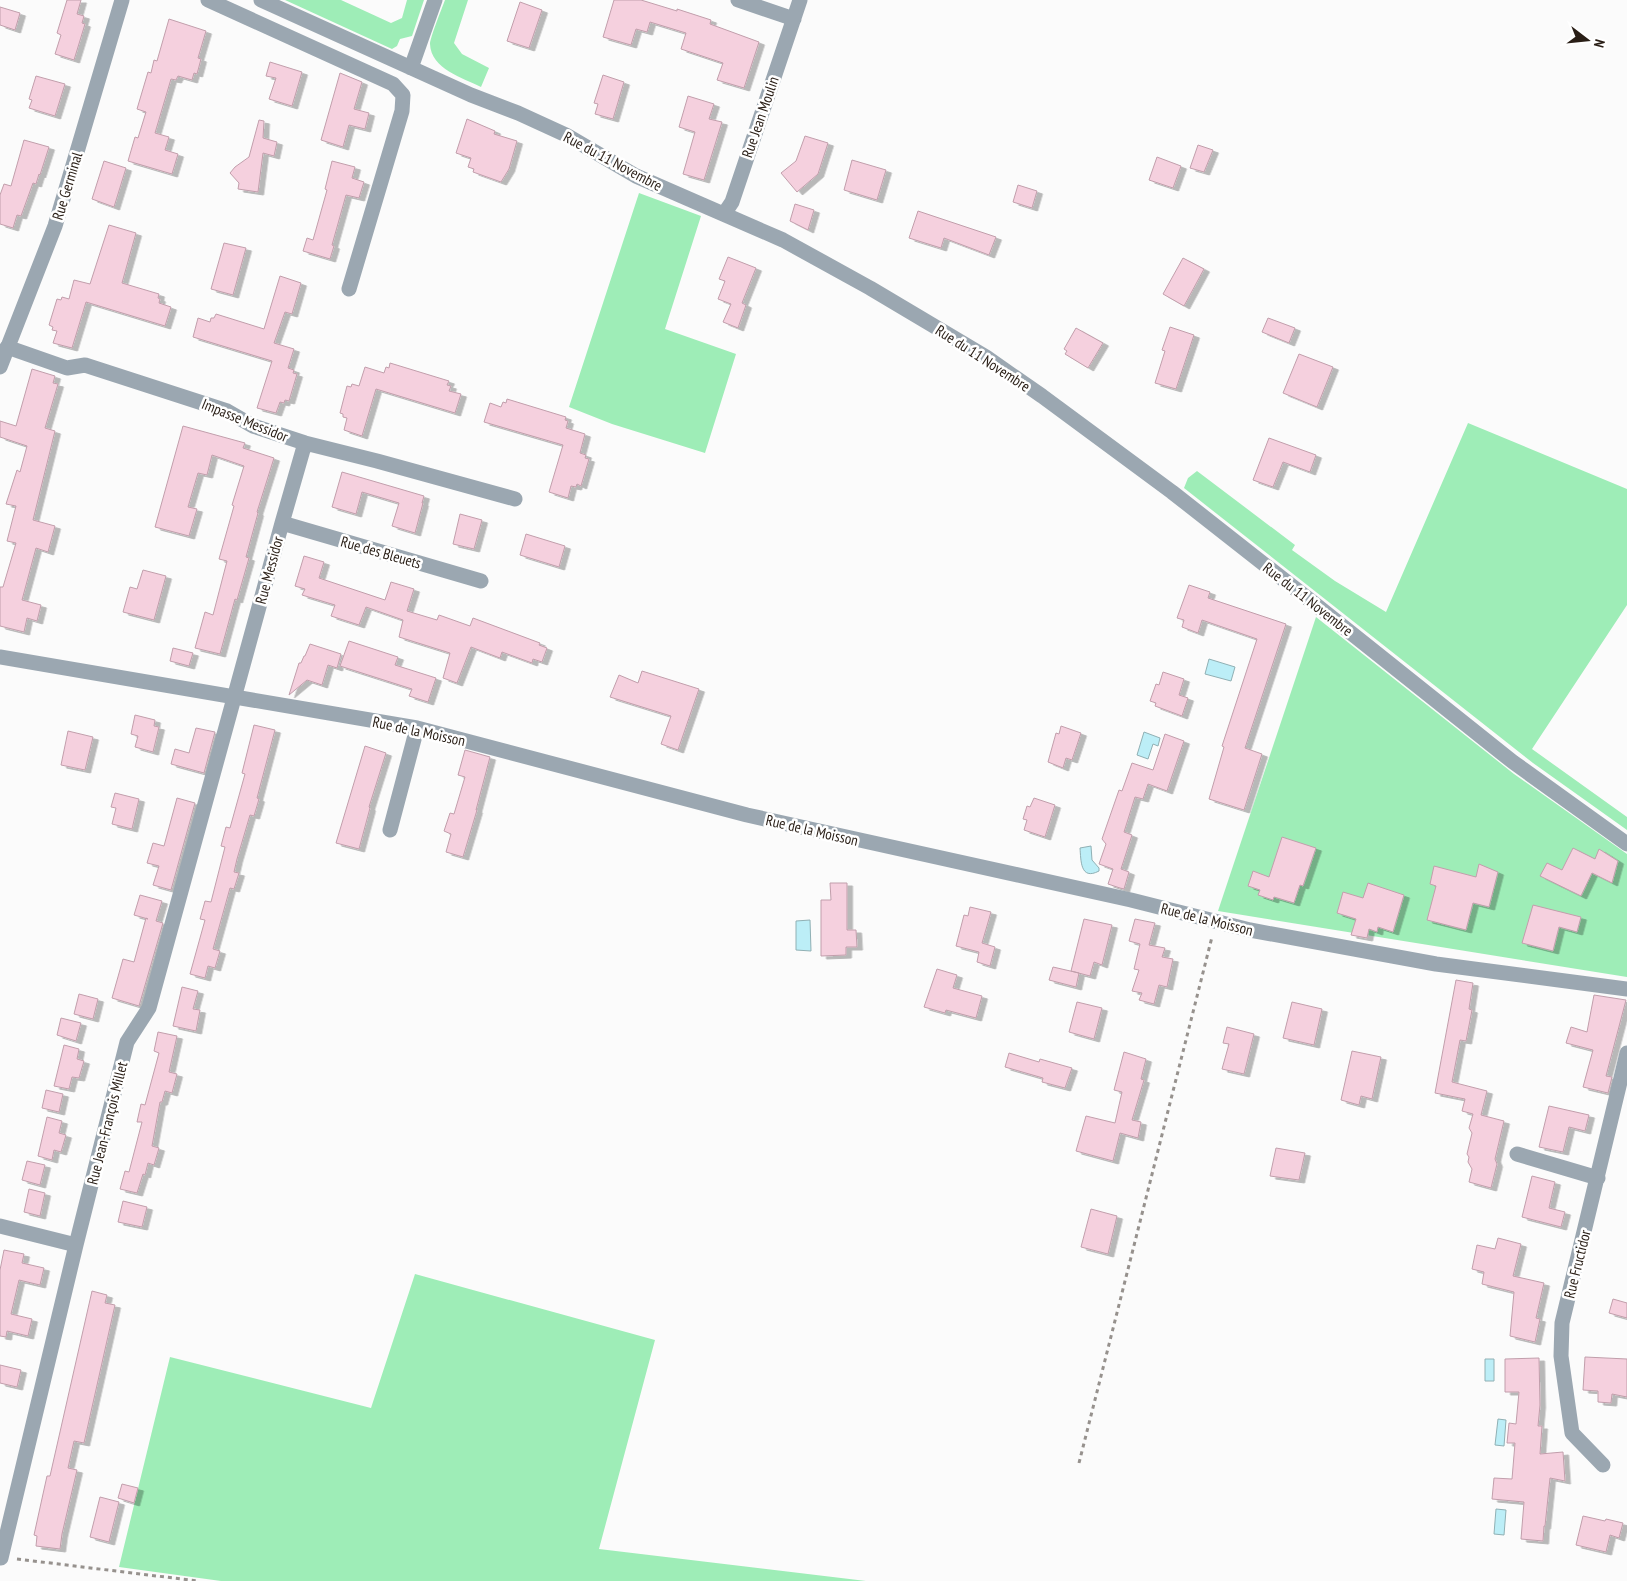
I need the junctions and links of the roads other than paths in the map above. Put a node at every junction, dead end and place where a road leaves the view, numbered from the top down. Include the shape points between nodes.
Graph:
1 (122, 0) edge
2 (208, 0) edge
3 (261, 0) edge
4 (434, 0) edge
5 (738, 0) edge
6 (800, 0) edge
7 (794, 19) junction
8 (411, 68) junction
9 (724, 214) junction
10 (349, 289) dead end
11 (7, 347) junction
12 (0, 367) edge
13 (305, 443) junction
14 (515, 499) dead end
15 (282, 523) junction
16 (481, 581) dead end
17 (0, 657) edge
18 (235, 697) junction
19 (417, 728) junction
20 (390, 830) dead end
21 (1627, 844) edge
22 (1627, 989) edge
23 (1627, 1053) edge
24 (1517, 1154) dead end
25 (1598, 1178) junction
26 (0, 1226) edge
27 (76, 1245) junction
28 (1603, 1465) dead end
29 (1, 1557) edge

1 - 11 street, Rue Germinal via 55,226
2 - 10 street via 393,84 403,95 402,111
3 - 8 street, Rue du 11 Novembre
4 - 8 street
5 - 7 street
6 - 7 street, Rue Jean Moulin
7 - 9 street, Rue Jean Moulin via 732,202
8 - 9 street, Rue du 11 Novembre via 566,135 636,176
9 - 21 street, Rue du 11 Novembre via 783,240 870,288 986,357 1042,396 1296,588 1513,762
11 - 12 street, Rue Germinal
11 - 13 street, Impasse Messidor via 67,368 85,366 227,410 253,426
13 - 14 street, Impasse Messidor
13 - 15 street, Rue Messidor
15 - 16 street, Rue des Bleuets
15 - 18 street, Rue Messidor
17 - 18 street, Rue de la Moisson
18 - 19 street, Rue de la Moisson
18 - 27 street, Rue Jean-François Millet via 149,1008 127,1042
19 - 20 street
19 - 22 street, Rue de la Moisson via 747,815 1122,898 1250,930 1436,964
23 - 25 street, Rue Fructidor
24 - 25 street
25 - 28 street, Rue Fructidor via 1562,1323 1561,1356 1572,1433
26 - 27 street
27 - 29 street, Rue Jean-François Millet

